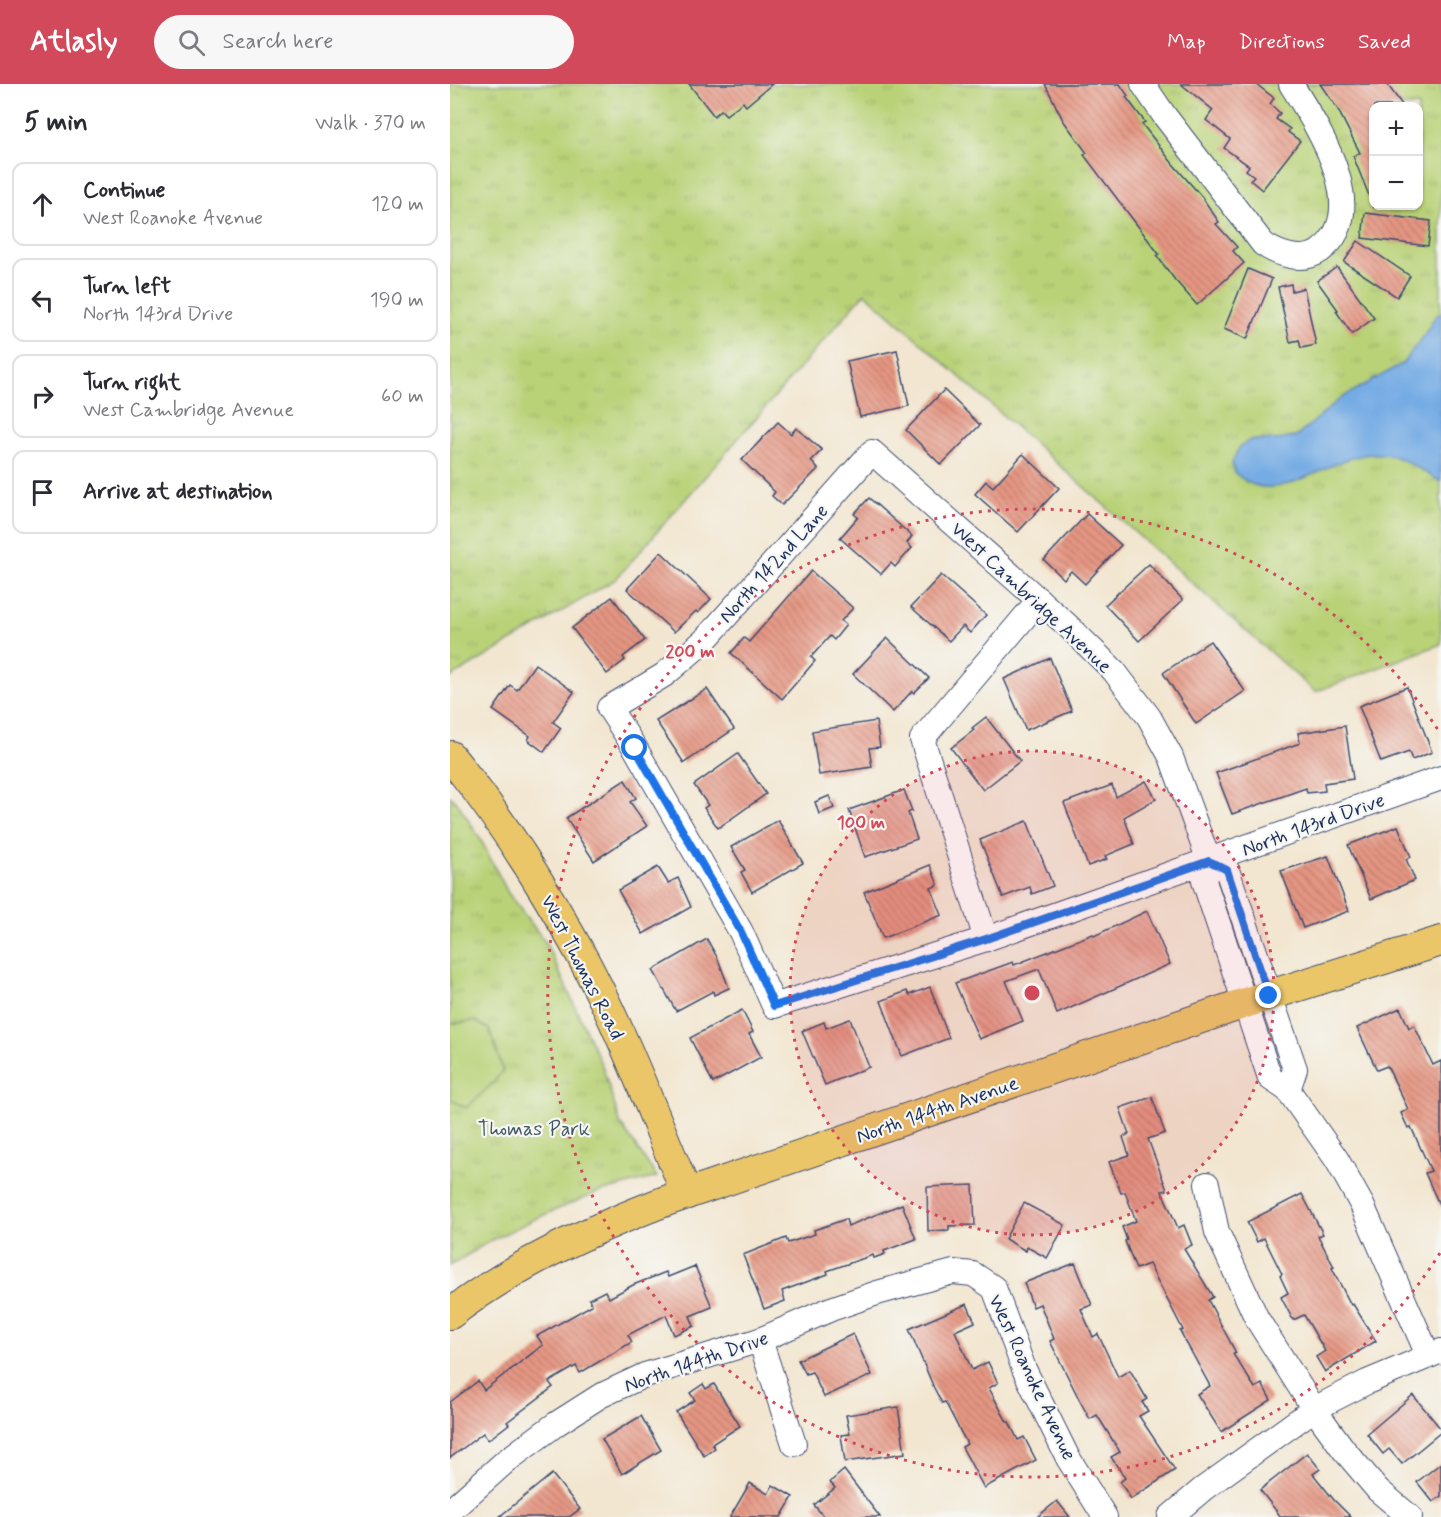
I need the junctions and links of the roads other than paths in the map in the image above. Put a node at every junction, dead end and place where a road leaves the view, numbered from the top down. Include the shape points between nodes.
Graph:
1 (1143, 84) edge
2 (1291, 84) edge
3 (872, 452) joint
4 (1039, 600) junction
5 (450, 756) edge
6 (1441, 778) edge
7 (1209, 861) junction
8 (1240, 910) junction
9 (1217, 917) junction
10 (986, 939) junction
11 (1441, 941) edge
12 (1257, 999) junction
13 (774, 1006) joint
14 (1207, 1184) dead end
15 (687, 1194) junction
16 (973, 1274) joint
17 (450, 1314) edge
18 (760, 1340) junction
19 (1434, 1353) edge
20 (1314, 1408) junction
21 (794, 1444) dead end
22 (450, 1511) edge
23 (1105, 1517) edge
24 (1170, 1517) edge
25 (1410, 1517) edge

1 - 2 street via 1263,244 1274,252 1299,257 1317,253 1329,243 1337,231 1343,207 1325,141
3 - 4 street, West Cambridge Avenue
3 - 13 street, North 142nd Lane via 704,641 664,675 609,708 741,932
4 - 7 street, West Cambridge Avenue via 1114,671 1149,717 1171,757
4 - 10 street via 922,739
5 - 15 main road, West Thomas Road via 535,875 581,954
6 - 7 street, North 143rd Drive
7 - 8 street, West Cambridge Avenue via 1227,870
7 - 9 street, West Cambridge Avenue via 1204,881
7 - 10 street, North 143rd Drive
8 - 9 street
8 - 12 street, West Cambridge Avenue
9 - 12 street, West Cambridge Avenue
10 - 13 street, North 143rd Drive
11 - 12 main road, North 144th Avenue
12 - 15 main road, North 144th Avenue
12 - 19 street, West Cambridge Avenue via 1295,1069 1288,1089 1337,1160 1362,1205
14 - 20 street via 1217,1232 1257,1319
15 - 17 main road, North 144th Avenue via 568,1242
16 - 18 street, North 144th Drive via 953,1272 877,1293
16 - 23 street, West Roanoke Avenue via 994,1288 1024,1369 1068,1458
18 - 21 street
18 - 22 street, North 144th Drive via 645,1375 600,1396 506,1461
19 - 20 street
20 - 24 street
20 - 25 street via 1378,1490

